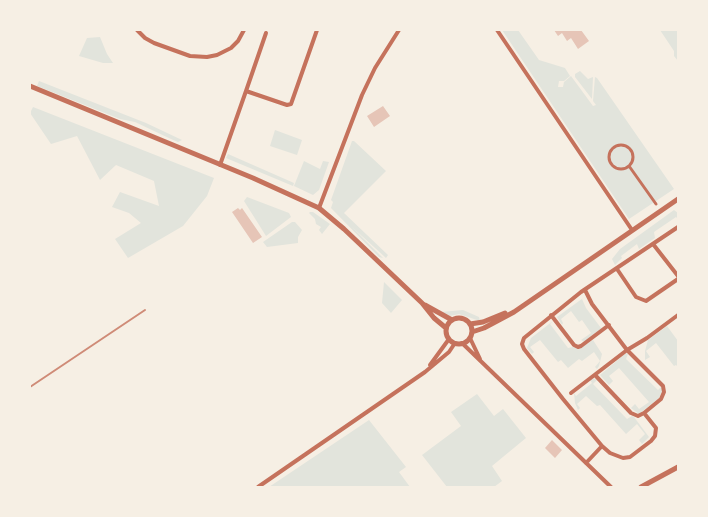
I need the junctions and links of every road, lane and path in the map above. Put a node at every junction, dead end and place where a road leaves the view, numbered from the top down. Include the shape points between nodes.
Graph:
1 (137, 30) edge
2 (244, 30) edge
3 (317, 30) edge
4 (399, 30) edge
5 (497, 30) edge
6 (266, 33) dead end
7 (30, 86) edge
8 (246, 91) junction
9 (220, 165) junction
10 (629, 166) junction
11 (677, 201) edge
12 (656, 204) dead end
13 (319, 208) junction
14 (678, 227) edge
15 (632, 230) junction
16 (653, 244) junction
17 (617, 269) junction
18 (678, 278) edge
19 (585, 290) junction
20 (422, 303) junction
21 (518, 309) junction
22 (551, 315) junction
23 (678, 315) edge
24 (452, 320) junction
25 (470, 324) junction
26 (609, 326) junction
27 (446, 328) junction
28 (472, 332) junction
29 (470, 338) junction
30 (449, 339) junction
31 (455, 343) junction
32 (462, 343) junction
33 (627, 350) junction
34 (481, 362) junction
35 (425, 372) junction
36 (595, 374) junction
37 (571, 393) dead end
38 (644, 413) junction
39 (602, 446) junction
40 (586, 463) junction
41 (678, 467) edge
42 (258, 487) edge
43 (611, 487) edge
44 (641, 487) edge

1 - 2 street via 154,44 190,56 207,57 231,48
3 - 8 street via 291,104 287,105
4 - 13 street via 362,95
5 - 15 street
6 - 8 street
7 - 9 street
8 - 9 street
9 - 13 street
10 - 10 street via 633,155 630,149 624,145 614,147 610,154 611,164 618,168
10 - 12 street
11 - 15 street
13 - 20 street
14 - 16 street
15 - 21 street
16 - 17 street
16 - 18 street
17 - 18 street via 636,297 646,301
17 - 19 street
19 - 22 street
19 - 26 street
20 - 24 street
20 - 27 street
21 - 25 street
21 - 28 street
22 - 26 street via 578,347
22 - 39 street via 524,338 522,344 563,400
23 - 33 street
24 - 25 street via 462,318
24 - 27 street
25 - 28 street
26 - 33 street
27 - 30 street
28 - 29 street
29 - 32 street
29 - 34 street
30 - 31 street
30 - 35 street
31 - 32 street
31 - 35 street via 449,352
32 - 34 street
33 - 36 street
33 - 38 street via 663,386 661,398
34 - 40 street
35 - 42 street
36 - 37 street
36 - 38 street via 631,413 637,416
38 - 39 street via 656,428 651,441 630,457 623,458 610,453
39 - 40 street
40 - 43 street
41 - 44 street

